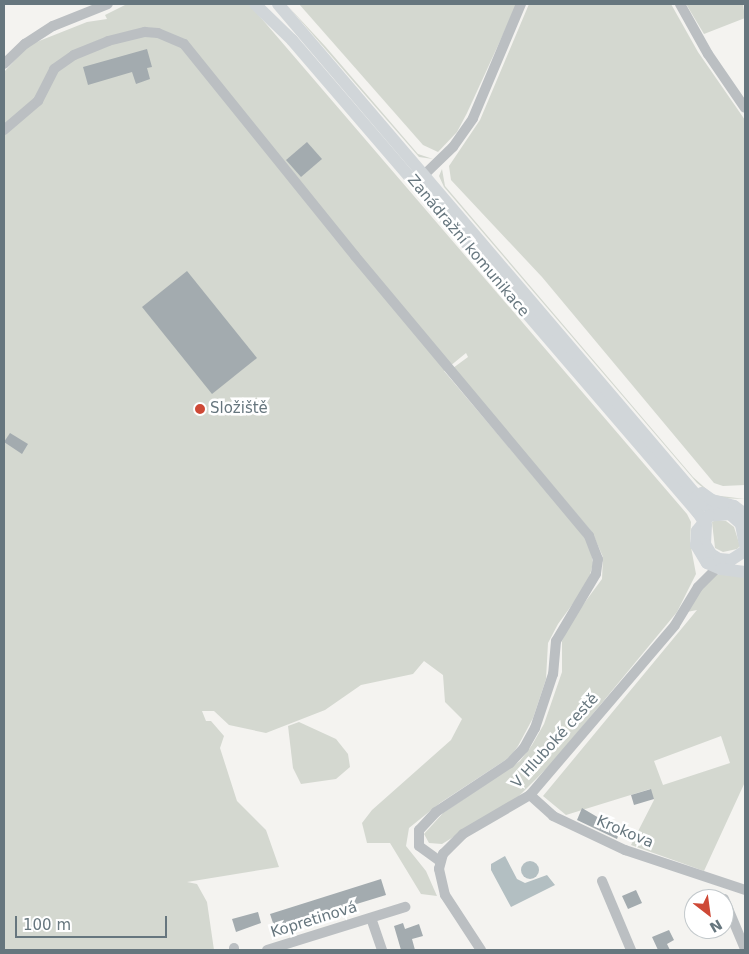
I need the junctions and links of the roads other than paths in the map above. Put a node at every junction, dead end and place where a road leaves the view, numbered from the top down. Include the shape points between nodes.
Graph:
1 (108, 4) edge
2 (278, 4) edge
3 (522, 4) edge
4 (680, 4) edge
5 (258, 5) edge
6 (4, 64) edge
7 (745, 108) edge
8 (4, 130) edge
9 (425, 174) junction
10 (680, 472) junction
11 (743, 509) edge
12 (722, 513) junction
13 (700, 526) junction
14 (745, 545) edge
15 (745, 551) edge
16 (701, 556) junction
17 (745, 562) edge
18 (724, 563) junction
19 (745, 572) edge
20 (698, 587) junction
21 (530, 795) junction
22 (440, 861) junction
23 (602, 880) dead end
24 (716, 880) junction
25 (720, 889) edge
26 (745, 890) edge
27 (405, 908) dead end
28 (371, 918) junction
29 (734, 923) edge
30 (745, 949) edge
31 (267, 950) edge
32 (382, 950) edge
33 (481, 950) edge
34 (631, 950) edge

1 - 6 street via 53,26 25,44
2 - 9 main road, Zanádražní komunikace
3 - 9 street via 473,118 453,148
4 - 7 street via 708,54
5 - 13 main road, Zanádražní komunikace via 292,40 672,486
8 - 22 street via 38,101 54,70 74,55 108,41 145,32 184,44 355,256 589,536 598,559 596,574 556,641 553,674 535,728 524,748 510,763 436,812 419,830 420,846
9 - 10 main road, Zanádražní komunikace
10 - 11 main road, Zanádražní komunikace via 712,500
10 - 12 main road, Zanádražní komunikace via 704,504
11 - 12 street
12 - 13 main road
12 - 14 main road, Zanádražní komunikace via 741,524
13 - 16 main road via 696,545
13 - 18 main road via 707,550
15 - 18 main road
16 - 18 main road
16 - 20 street, V Hluboké cestě
17 - 18 main road
18 - 19 main road
18 - 20 street, V Hluboké cestě
20 - 21 street, V Hluboké cestě via 675,624
21 - 22 street, V Hluboké cestě via 459,838
21 - 24 street, Krokova via 553,816 625,850
22 - 33 street via 445,895
23 - 34 street
24 - 25 street
24 - 26 street, Krokova
27 - 28 street, Kopretinová
28 - 31 street, Kopretinová
28 - 32 street, Kopretinová
29 - 30 street

